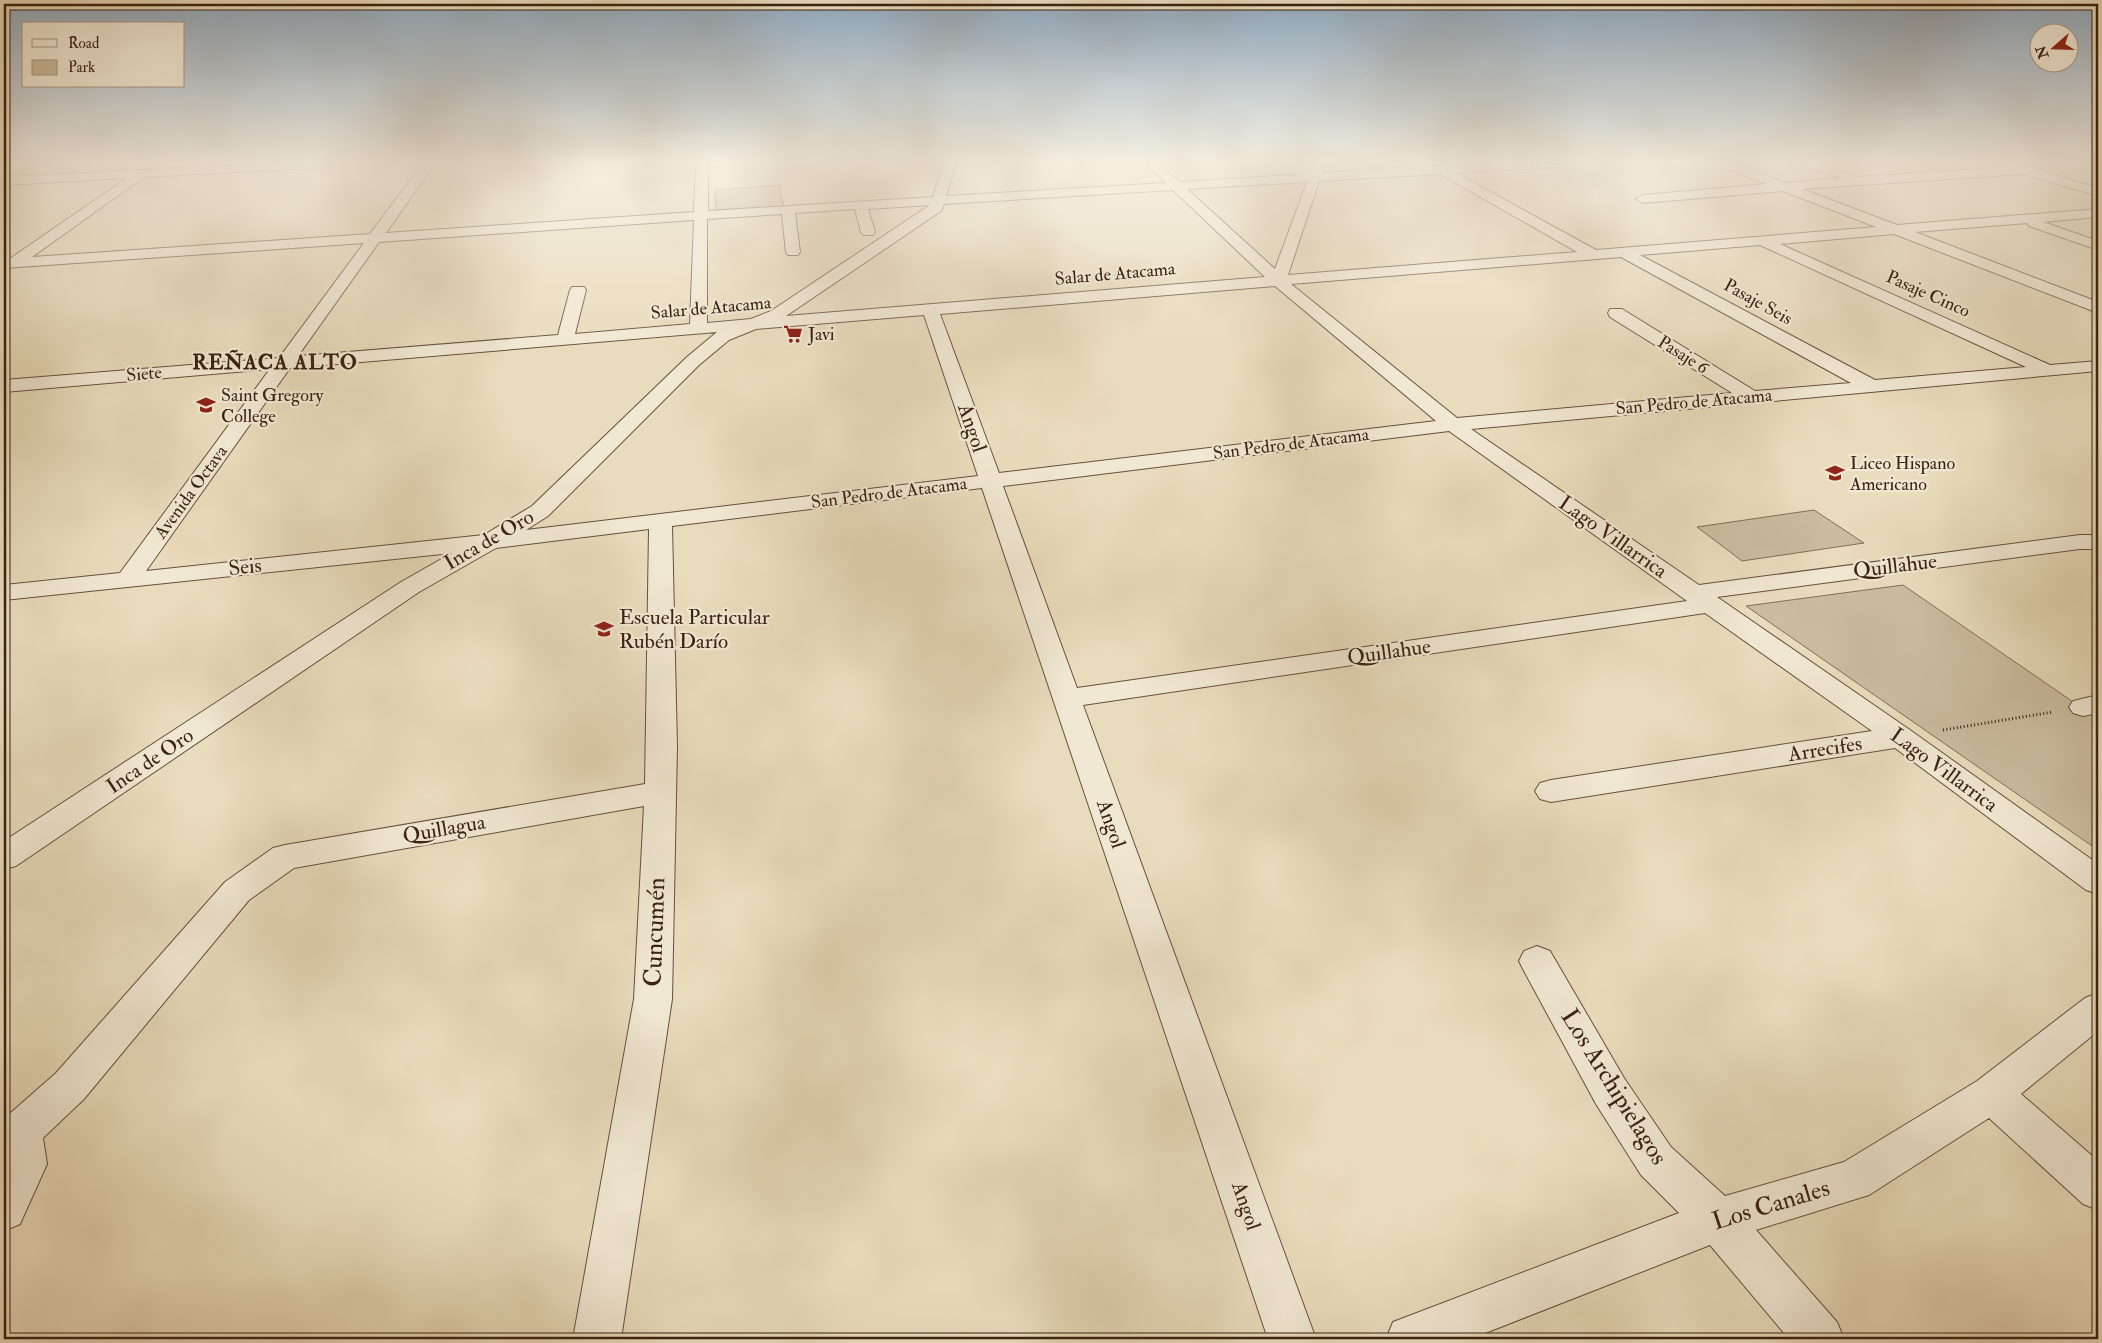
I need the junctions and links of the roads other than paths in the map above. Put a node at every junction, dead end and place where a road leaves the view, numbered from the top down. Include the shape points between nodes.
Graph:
1 (65, 226) edge
2 (383, 226) edge
3 (551, 226) edge
4 (701, 226) edge
5 (790, 226) edge
6 (866, 226) edge
7 (910, 226) edge
8 (1220, 226) edge
9 (1297, 226) edge
10 (1542, 226) edge
11 (1886, 226) edge
12 (1947, 226) edge
13 (2042, 226) edge
14 (1897, 230) junction
15 (868, 232) dead end
16 (375, 237) junction
17 (1763, 241) junction
18 (2098, 246) edge
19 (793, 252) dead end
20 (1625, 252) junction
21 (1594, 255) junction
22 (8, 265) edge
23 (1279, 280) junction
24 (578, 290) dead end
25 (2098, 308) edge
26 (930, 309) junction
27 (1616, 313) dead end
28 (754, 324) junction
29 (698, 329) junction
30 (566, 340) junction
31 (284, 362) junction
32 (2098, 366) edge
33 (2048, 371) junction
34 (4, 386) edge
35 (1871, 386) junction
36 (1751, 397) junction
37 (1453, 425) junction
38 (991, 481) junction
39 (661, 521) junction
40 (486, 542) junction
41 (2098, 542) edge
42 (128, 579) junction
43 (4, 592) edge
44 (1701, 599) junction
45 (1067, 698) junction
46 (1900, 737) junction
47 (1551, 791) dead end
48 (660, 792) junction
49 (4, 857) edge
50 (2098, 881) edge
51 (1537, 961) dead end
52 (2098, 1009) edge
53 (1992, 1094) junction
54 (12, 1127) edge
55 (2098, 1189) edge
56 (4, 1208) edge
57 (1718, 1220) junction
58 (597, 1339) edge
59 (1292, 1339) edge
60 (1410, 1339) edge
61 (1820, 1339) edge

1 - 22 street
2 - 16 street, Avenida Octava
3 - 16 street
4 - 29 street
5 - 19 street
6 - 15 street
7 - 28 street, Inca de Oro via 785,310
8 - 23 street, Lago Villarrica
9 - 23 street
10 - 21 street
11 - 14 street
12 - 14 street, Salar de Atacama
13 - 18 street
14 - 17 street, Salar de Atacama
14 - 25 street
16 - 22 street
16 - 31 street, Avenida Octava
17 - 20 street, Salar de Atacama
17 - 33 street, Pasaje Cinco
20 - 21 street, Salar de Atacama
20 - 35 street, Pasaje Seis
21 - 23 street, Salar de Atacama
23 - 26 street, Salar de Atacama
23 - 37 street, Lago Villarrica
24 - 30 street
26 - 28 street, Salar de Atacama
26 - 38 street, Angol
27 - 36 street, Pasaje 6
28 - 29 street, Salar de Atacama
28 - 40 street, Inca de Oro via 723,336 693,361 540,511 519,526
29 - 30 street, Salar de Atacama
30 - 31 street, Salar de Atacama
31 - 34 street, Siete
31 - 42 street, Avenida Octava
32 - 33 street, San Pedro de Atacama
33 - 35 street, San Pedro de Atacama
35 - 36 street, San Pedro de Atacama
36 - 37 street, San Pedro de Atacama
37 - 38 street, San Pedro de Atacama
37 - 44 street, Lago Villarrica
38 - 39 street, San Pedro de Atacama
38 - 45 street, Angol
39 - 40 street, San Pedro de Atacama
39 - 48 street, Cuncumén
40 - 42 street, Seis
40 - 49 street, Inca de Oro via 410,587
41 - 44 street, Quillahue via 2080,542
42 - 43 street, Seis
44 - 45 street, Quillahue
44 - 46 street, Lago Villarrica
45 - 59 street, Angol
46 - 47 street, Arrecifes
46 - 50 street, Lago Villarrica
48 - 54 street, Quillagua via 285,857 237,891 70,1086
48 - 58 street, Cuncumén via 653,999
51 - 57 street, Los Archipielagos via 1610,1091 1656,1161
52 - 53 street, Los Canales
53 - 55 street
53 - 57 street, Los Canales via 1854,1180
54 - 56 street via 26,1164
57 - 60 street, Los Canales
57 - 61 street, Los Archipielagos

